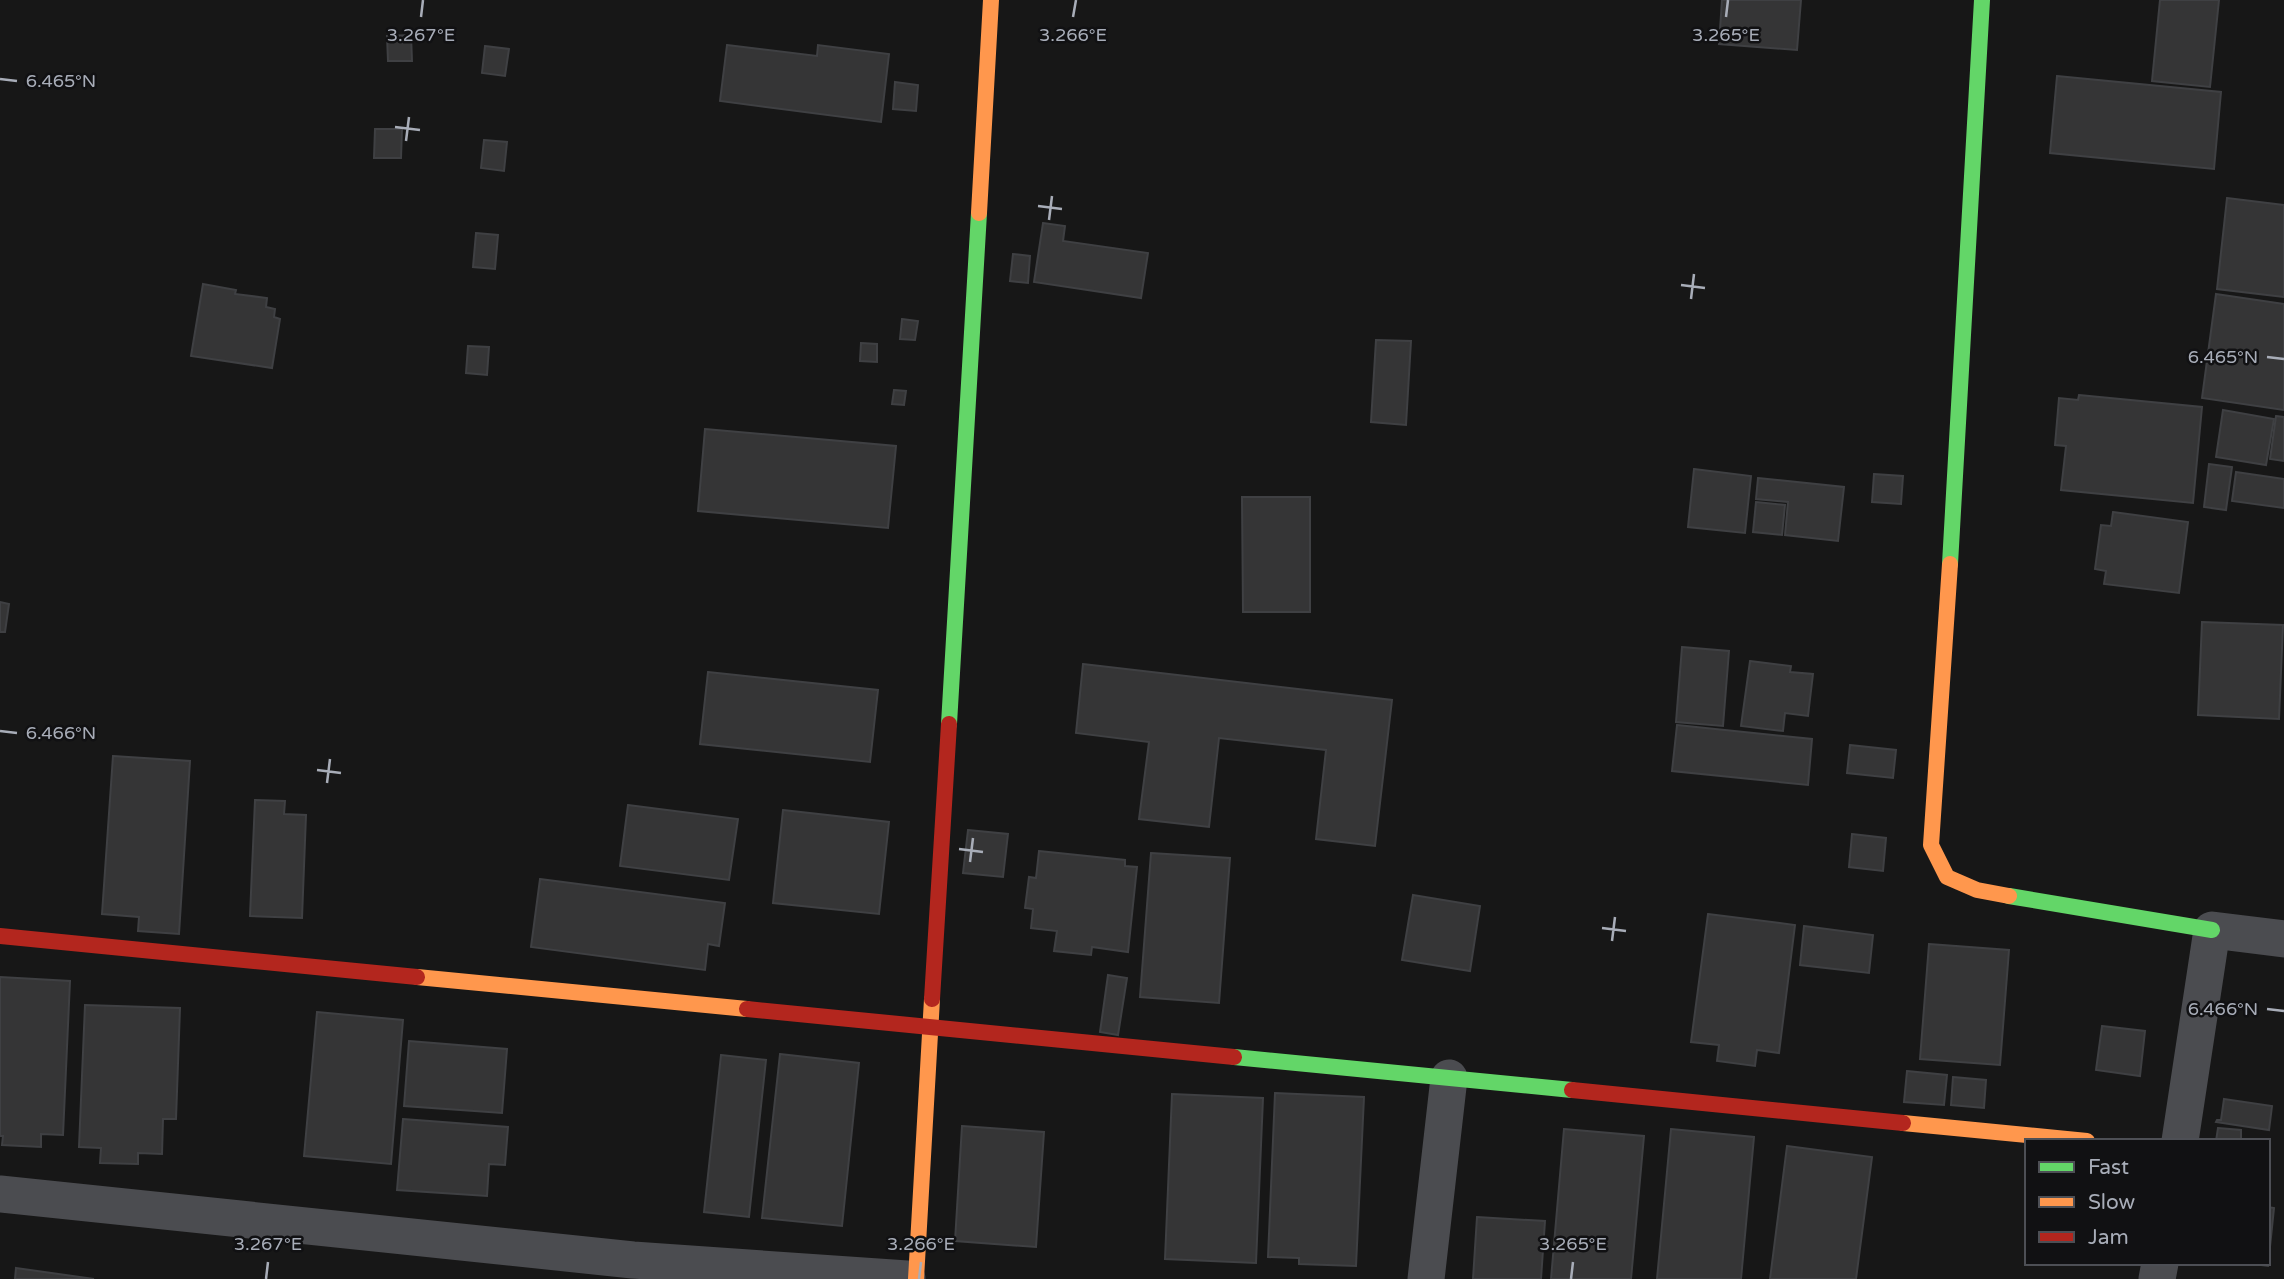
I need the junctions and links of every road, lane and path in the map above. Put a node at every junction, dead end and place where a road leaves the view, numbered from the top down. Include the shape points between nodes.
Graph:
1 (991, 0) edge
2 (1982, 0) edge
3 (2213, 930) junction
4 (0, 936) edge
5 (2284, 939) edge
6 (930, 1028) junction
7 (1449, 1078) junction
8 (2067, 1139) edge
9 (2180, 1139) edge
10 (0, 1194) edge
11 (631, 1270) edge
12 (907, 1279) edge
13 (916, 1279) edge
14 (1426, 1279) edge

1 - 6 street
2 - 3 street via 1931,845 1947,877 1978,890
3 - 5 street
3 - 9 street
4 - 6 street
6 - 7 street
6 - 13 street
7 - 8 street
7 - 14 street
10 - 11 street
11 - 12 street

